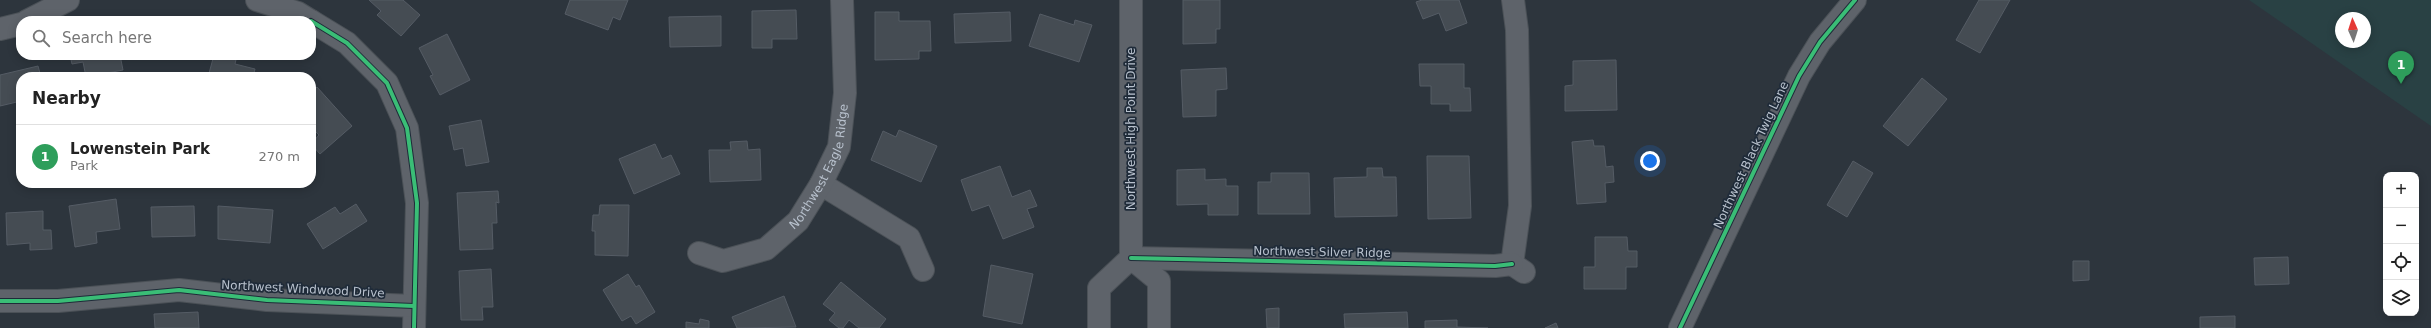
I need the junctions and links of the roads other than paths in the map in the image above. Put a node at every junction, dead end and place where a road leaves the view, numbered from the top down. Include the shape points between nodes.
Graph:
1 (68, 0) edge
2 (257, 0) edge
3 (842, 0) edge
4 (1131, 0) edge
5 (1513, 0) edge
6 (1855, 0) edge
7 (37, 16) edge
8 (302, 16) edge
9 (316, 24) edge
10 (16, 25) edge
11 (0, 29) edge
12 (821, 184) junction
13 (699, 253) dead end
14 (1131, 258) junction
15 (923, 270) dead end
16 (0, 301) edge
17 (414, 306) junction
18 (414, 328) edge
19 (1099, 328) edge
20 (1159, 328) edge
21 (1680, 328) edge

1 - 7 street
2 - 8 street
3 - 12 street, Northwest Eagle Ridge via 846,92 839,147
4 - 14 street, Northwest High Point Drive
5 - 14 street, Northwest Silver Ridge via 1517,30 1520,206 1518,268
6 - 21 street, Northwest Black Twig Lane via 1820,42 1799,76
9 - 17 street via 348,42 387,83 407,128 418,203
10 - 11 street
12 - 13 street, Northwest Eagle Ridge via 798,221 766,249 723,261
12 - 15 street via 909,238
14 - 19 street via 1099,288
14 - 20 street via 1159,281
16 - 17 street, Northwest Windwood Drive via 58,301 180,290 267,300
17 - 18 street

